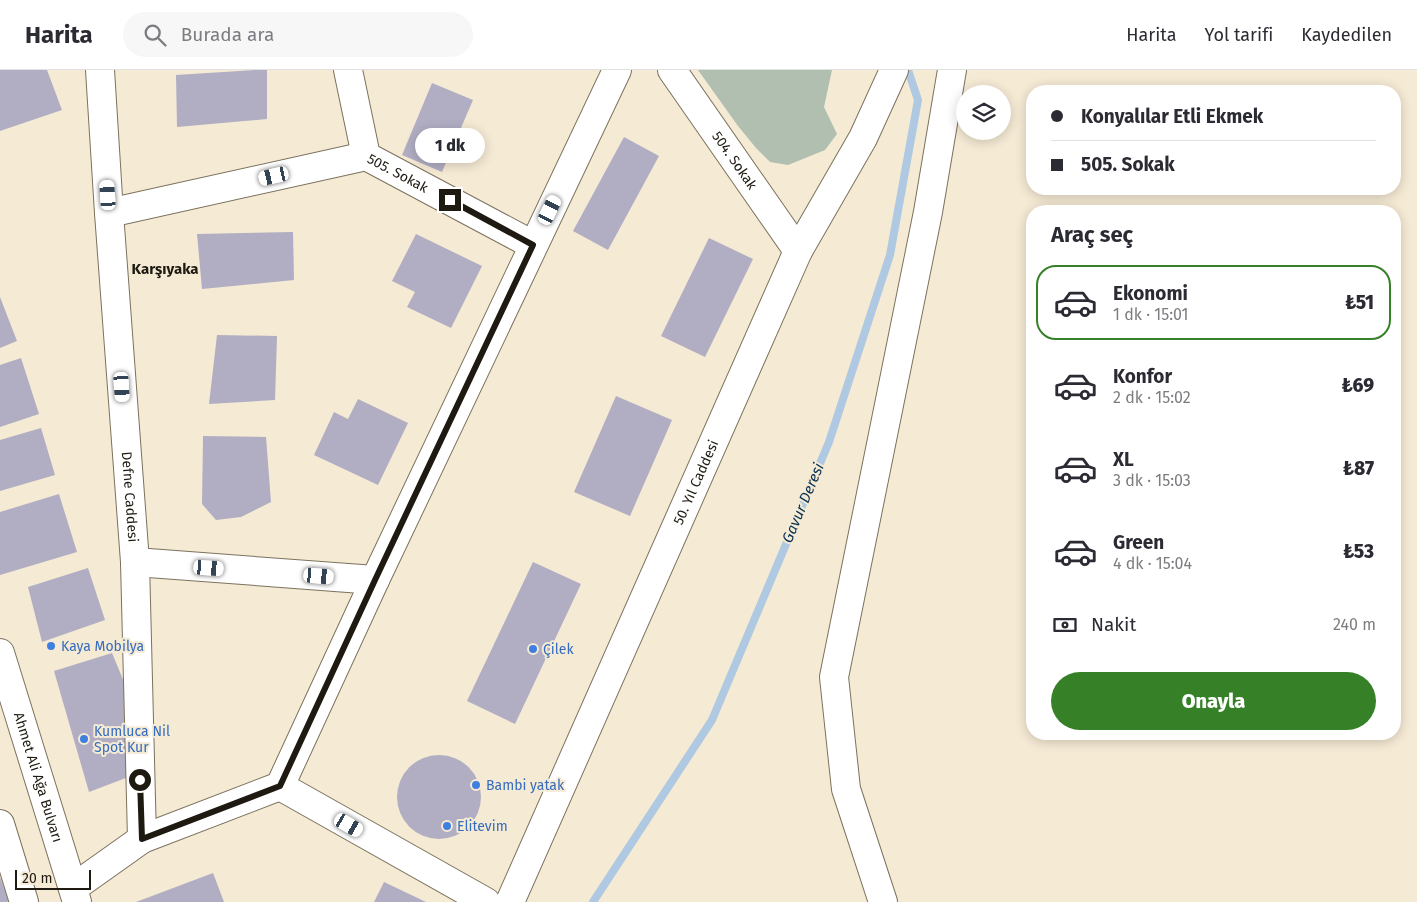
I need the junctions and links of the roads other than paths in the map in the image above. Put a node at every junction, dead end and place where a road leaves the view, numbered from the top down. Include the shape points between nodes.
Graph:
1 (100, 70) edge
2 (348, 70) edge
3 (617, 70) edge
4 (672, 70) edge
5 (894, 70) edge
6 (952, 70) edge
7 (366, 156) junction
8 (109, 213) junction
9 (533, 245) junction
10 (798, 251) junction
11 (135, 562) junction
12 (375, 580) junction
13 (0, 654) edge
14 (280, 786) junction
15 (0, 824) edge
16 (142, 839) junction
17 (75, 895) edge
18 (24, 902) edge
19 (486, 902) edge
20 (510, 902) edge
21 (884, 902) edge

1 - 8 main road, Defne Caddesi
2 - 7 main road, 505. Sokak
3 - 9 main road
4 - 10 main road, 504. Sokak
5 - 10 main road, 50. Yıl Caddesi via 863,138
6 - 21 main road via 928,212 834,677 846,790
7 - 8 main road
7 - 9 main road, 505. Sokak
8 - 11 main road, Defne Caddesi
9 - 12 main road
10 - 20 main road, 50. Yıl Caddesi
11 - 12 main road
11 - 16 main road, Defne Caddesi
12 - 14 main road
13 - 17 main road, Ahmet Ali Ağa Bulvarı
14 - 16 main road
14 - 19 main road
15 - 18 main road
16 - 17 main road

